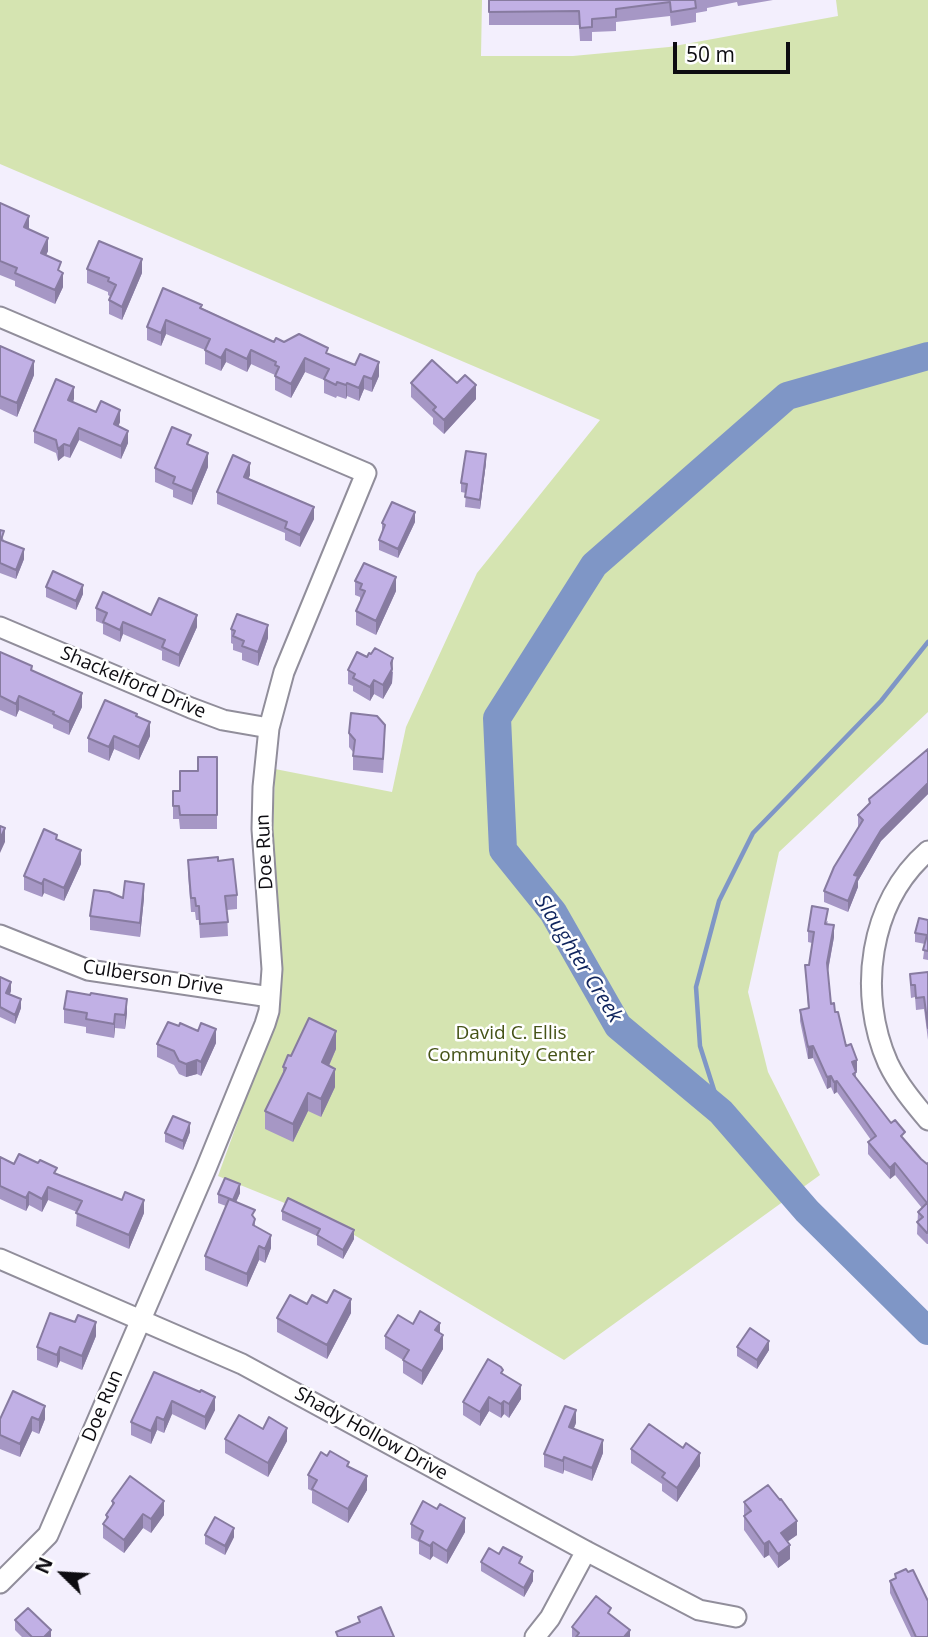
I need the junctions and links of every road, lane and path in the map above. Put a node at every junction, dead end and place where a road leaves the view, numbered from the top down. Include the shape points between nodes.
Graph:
1 (0, 317) edge
2 (0, 627) edge
3 (269, 728) junction
4 (928, 851) edge
5 (0, 935) edge
6 (270, 997) junction
7 (928, 1120) edge
8 (0, 1259) edge
9 (141, 1320) junction
10 (586, 1551) junction
11 (0, 1583) edge
12 (736, 1617) dead end
13 (535, 1637) edge

1 - 3 street, Doe Run via 366,473 284,671
2 - 3 street, Shackelford Drive via 191,708 223,720
3 - 6 street, Doe Run via 262,829 272,945
4 - 7 street via 890,902 871,971 880,1043 898,1081
5 - 6 street, Culberson Drive via 88,970
6 - 9 street, Doe Run via 247,1072
8 - 9 street, Shady Hollow Drive
9 - 10 street, Shady Hollow Drive via 266,1377
9 - 11 street, Doe Run via 48,1535
10 - 12 street, Shady Hollow Drive via 699,1610
10 - 13 street

